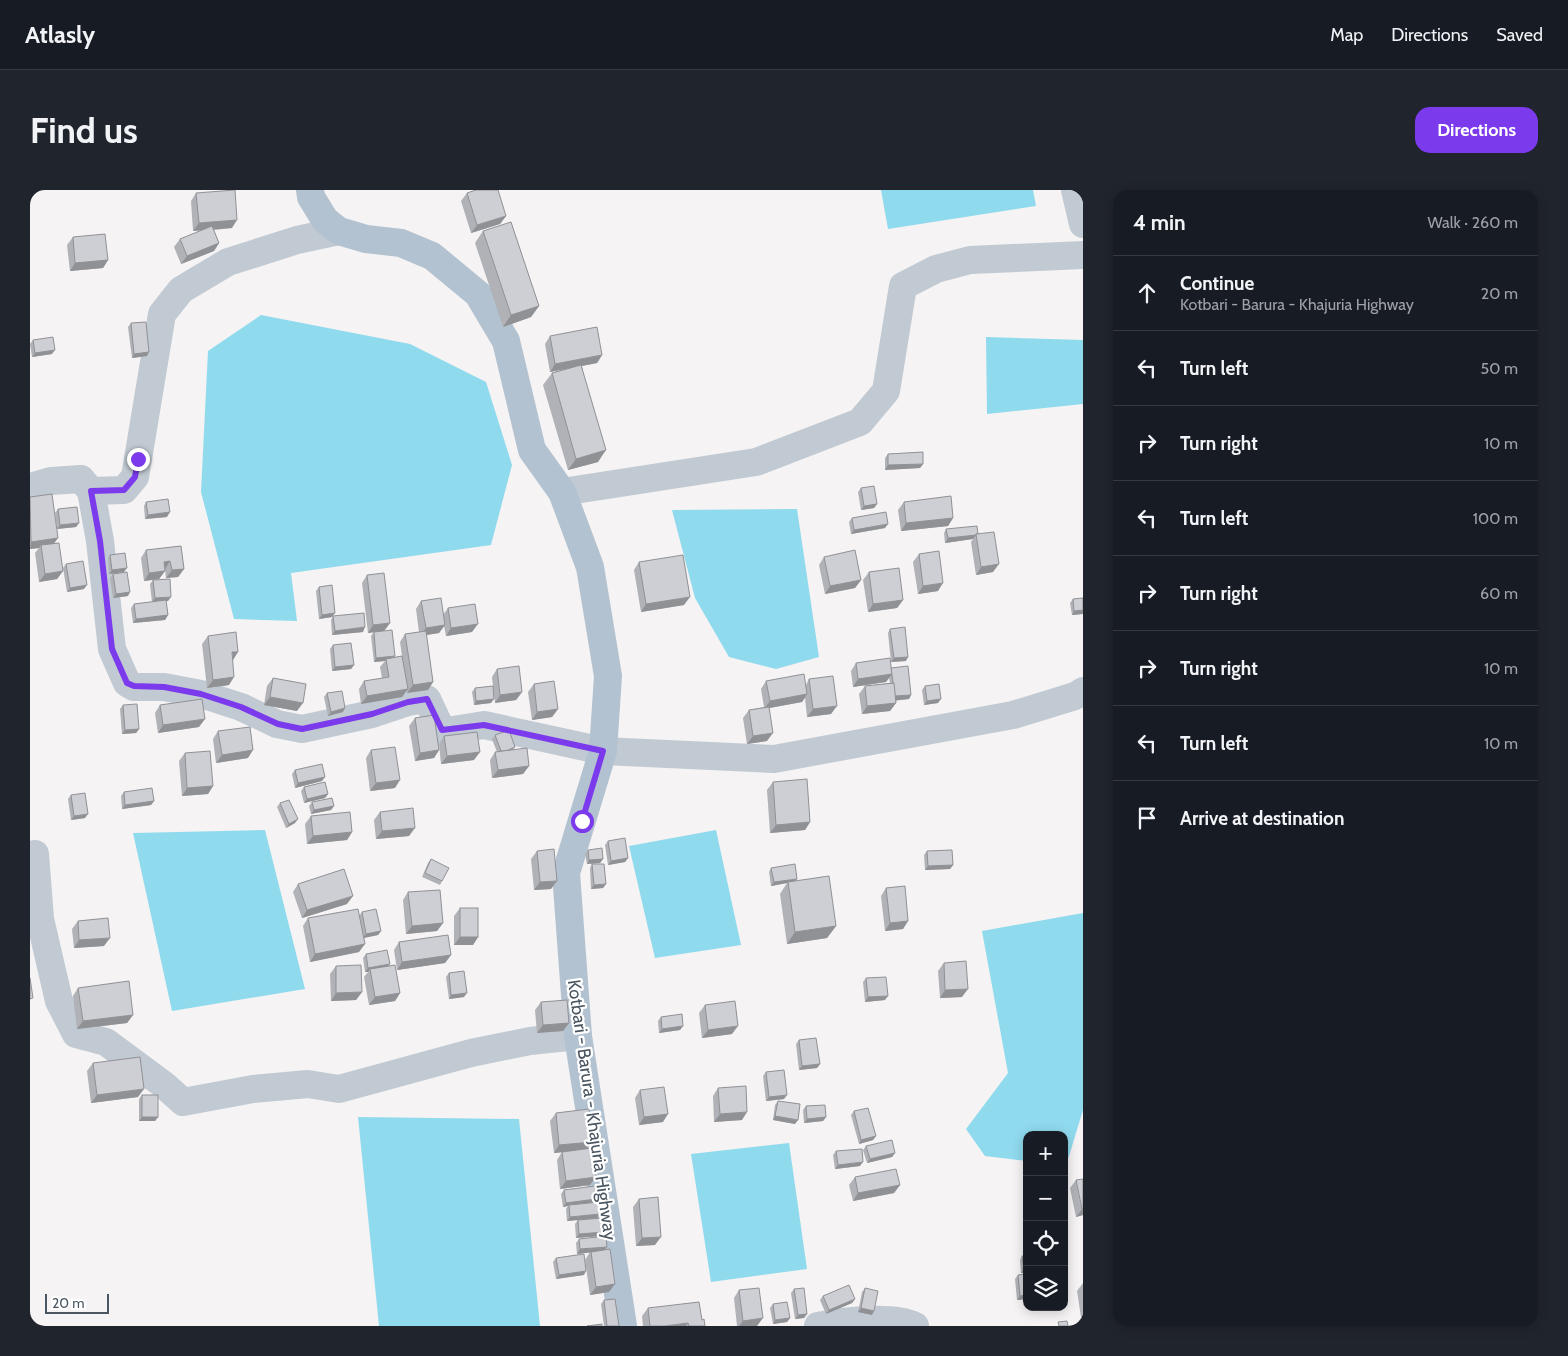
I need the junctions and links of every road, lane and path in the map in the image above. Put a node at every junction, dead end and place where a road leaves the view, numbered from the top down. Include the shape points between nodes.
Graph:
1 (310, 190) edge
2 (1075, 190) edge
3 (1083, 224) edge
4 (339, 231) junction
5 (1083, 255) edge
6 (30, 487) edge
7 (91, 491) junction
8 (562, 492) junction
9 (1083, 691) edge
10 (603, 751) junction
11 (34, 854) dead end
12 (578, 1036) junction
13 (622, 1326) edge
14 (818, 1326) edge
15 (915, 1326) edge

1 - 4 main road, Kotbari - Barura - Khajuria Highway via 325,220
2 - 3 street
4 - 7 street via 297,240 228,262 181,290 162,314 135,477 124,490
4 - 8 main road, Kotbari - Barura - Khajuria Highway via 366,239 401,243 432,256 478,294 506,341 532,450
5 - 8 street via 970,260 936,269 903,286 886,391 860,422 756,462
6 - 7 street via 51,481 81,479
7 - 10 street via 112,649 127,683 201,694 278,724 302,729 427,699 442,730 484,725
8 - 10 main road, Kotbari - Barura - Khajuria Highway via 590,568 608,676
9 - 10 street via 1013,715 774,759
10 - 12 main road, Kotbari - Barura - Khajuria Highway via 566,874
11 - 12 street via 40,919 59,1001 76,1034 106,1042 183,1102 254,1089 308,1084 339,1089 471,1053 530,1041
12 - 13 main road, Kotbari - Barura - Khajuria Highway
14 - 15 street via 866,1320 908,1322

